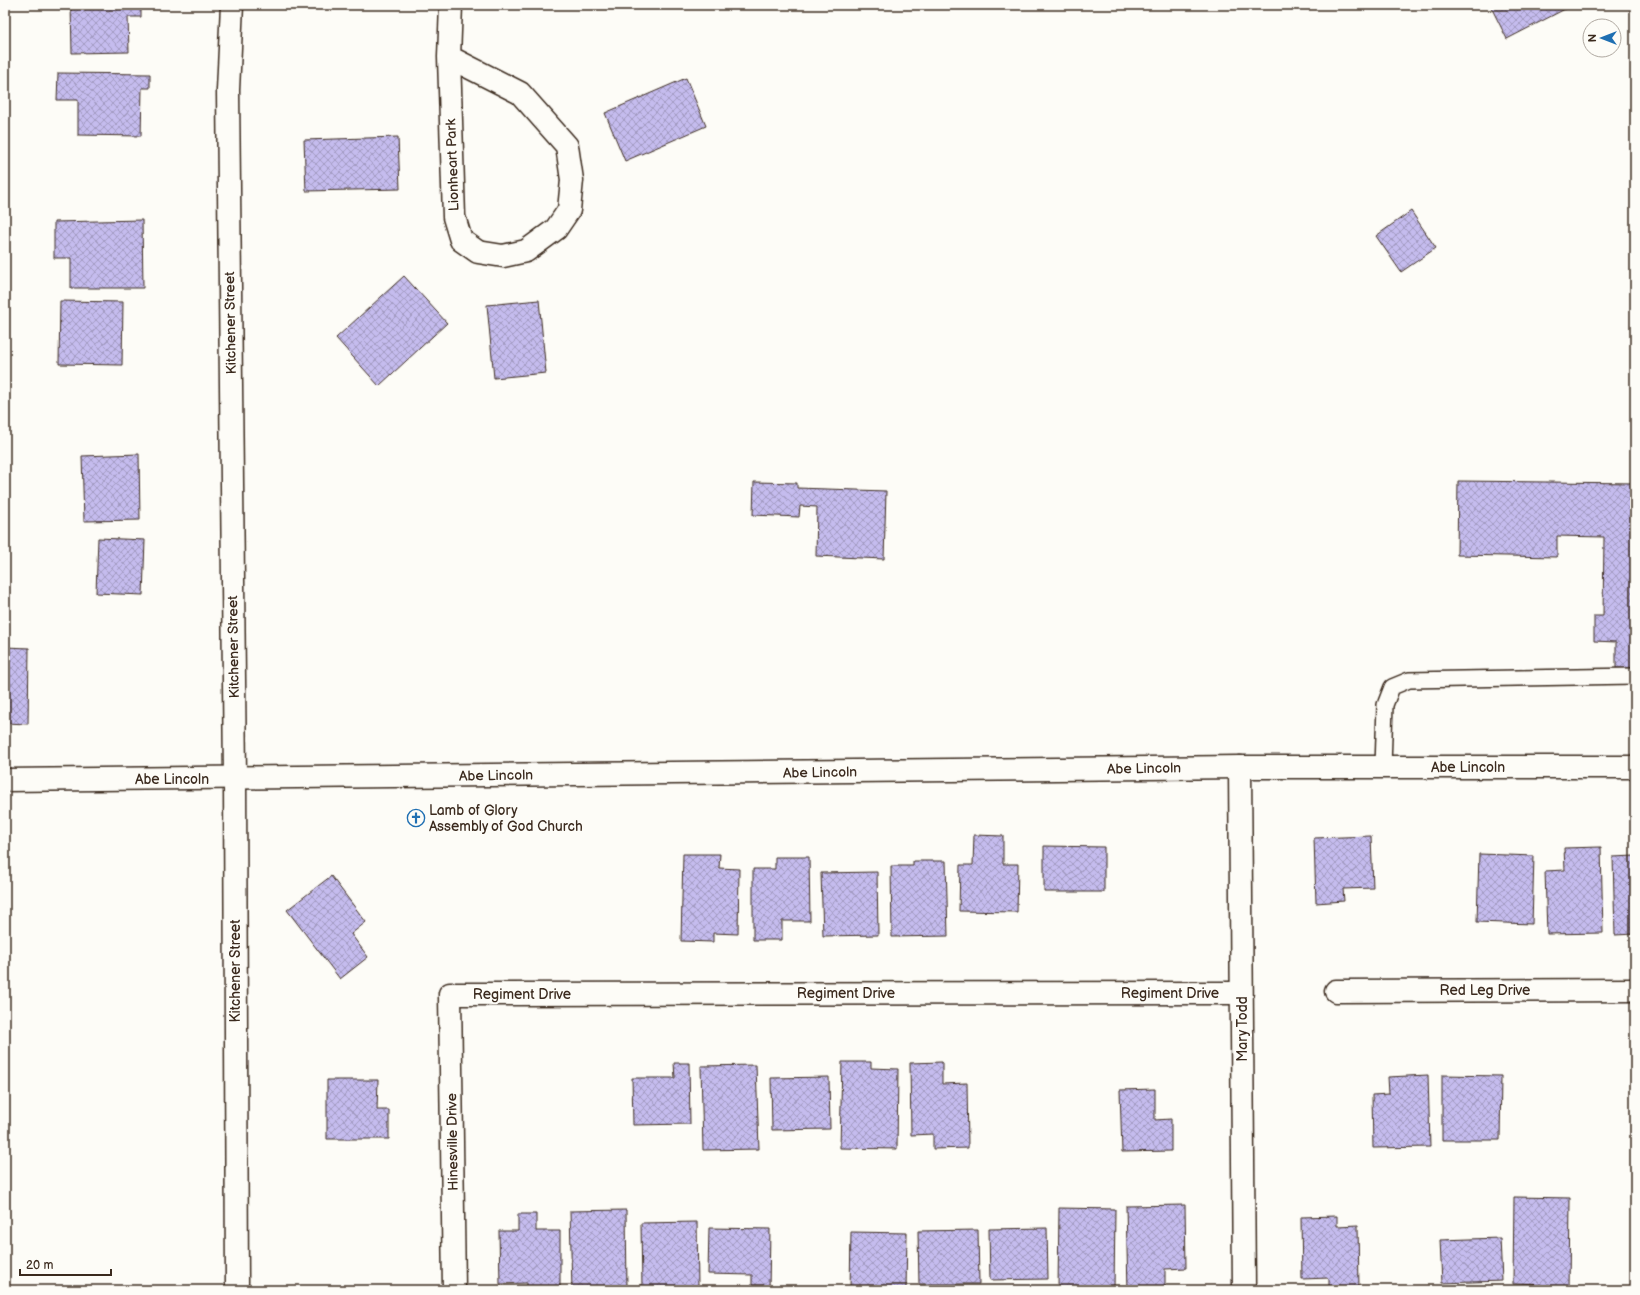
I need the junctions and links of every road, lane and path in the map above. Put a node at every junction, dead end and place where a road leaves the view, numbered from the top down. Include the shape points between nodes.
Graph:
1 (232, 5) edge
2 (451, 5) edge
3 (449, 57) junction
4 (1635, 676) edge
5 (1240, 767) junction
6 (1382, 767) junction
7 (1635, 767) edge
8 (234, 778) junction
9 (5, 780) edge
10 (1635, 990) edge
11 (1336, 991) dead end
12 (1241, 992) junction
13 (450, 994) joint
14 (236, 1290) edge
15 (454, 1290) edge
16 (1244, 1290) edge

1 - 8 street, Kitchener Street via 228,90
2 - 3 street, Lionheart Park
3 - 3 street, Lionheart Park via 520,93 567,146 572,180 569,210 556,230 526,251 503,256 478,252 461,240 454,217
4 - 6 lane via 1409,680 1392,687 1384,705
5 - 6 street, Abe Lincoln
5 - 8 street, Abe Lincoln
5 - 12 street, Mary Todd
6 - 7 street, Abe Lincoln
8 - 9 street, Abe Lincoln
8 - 14 street, Kitchener Street
10 - 11 street, Red Leg Drive
12 - 13 street, Regiment Drive
12 - 16 street, Mary Todd
13 - 15 street, Hinesville Drive

